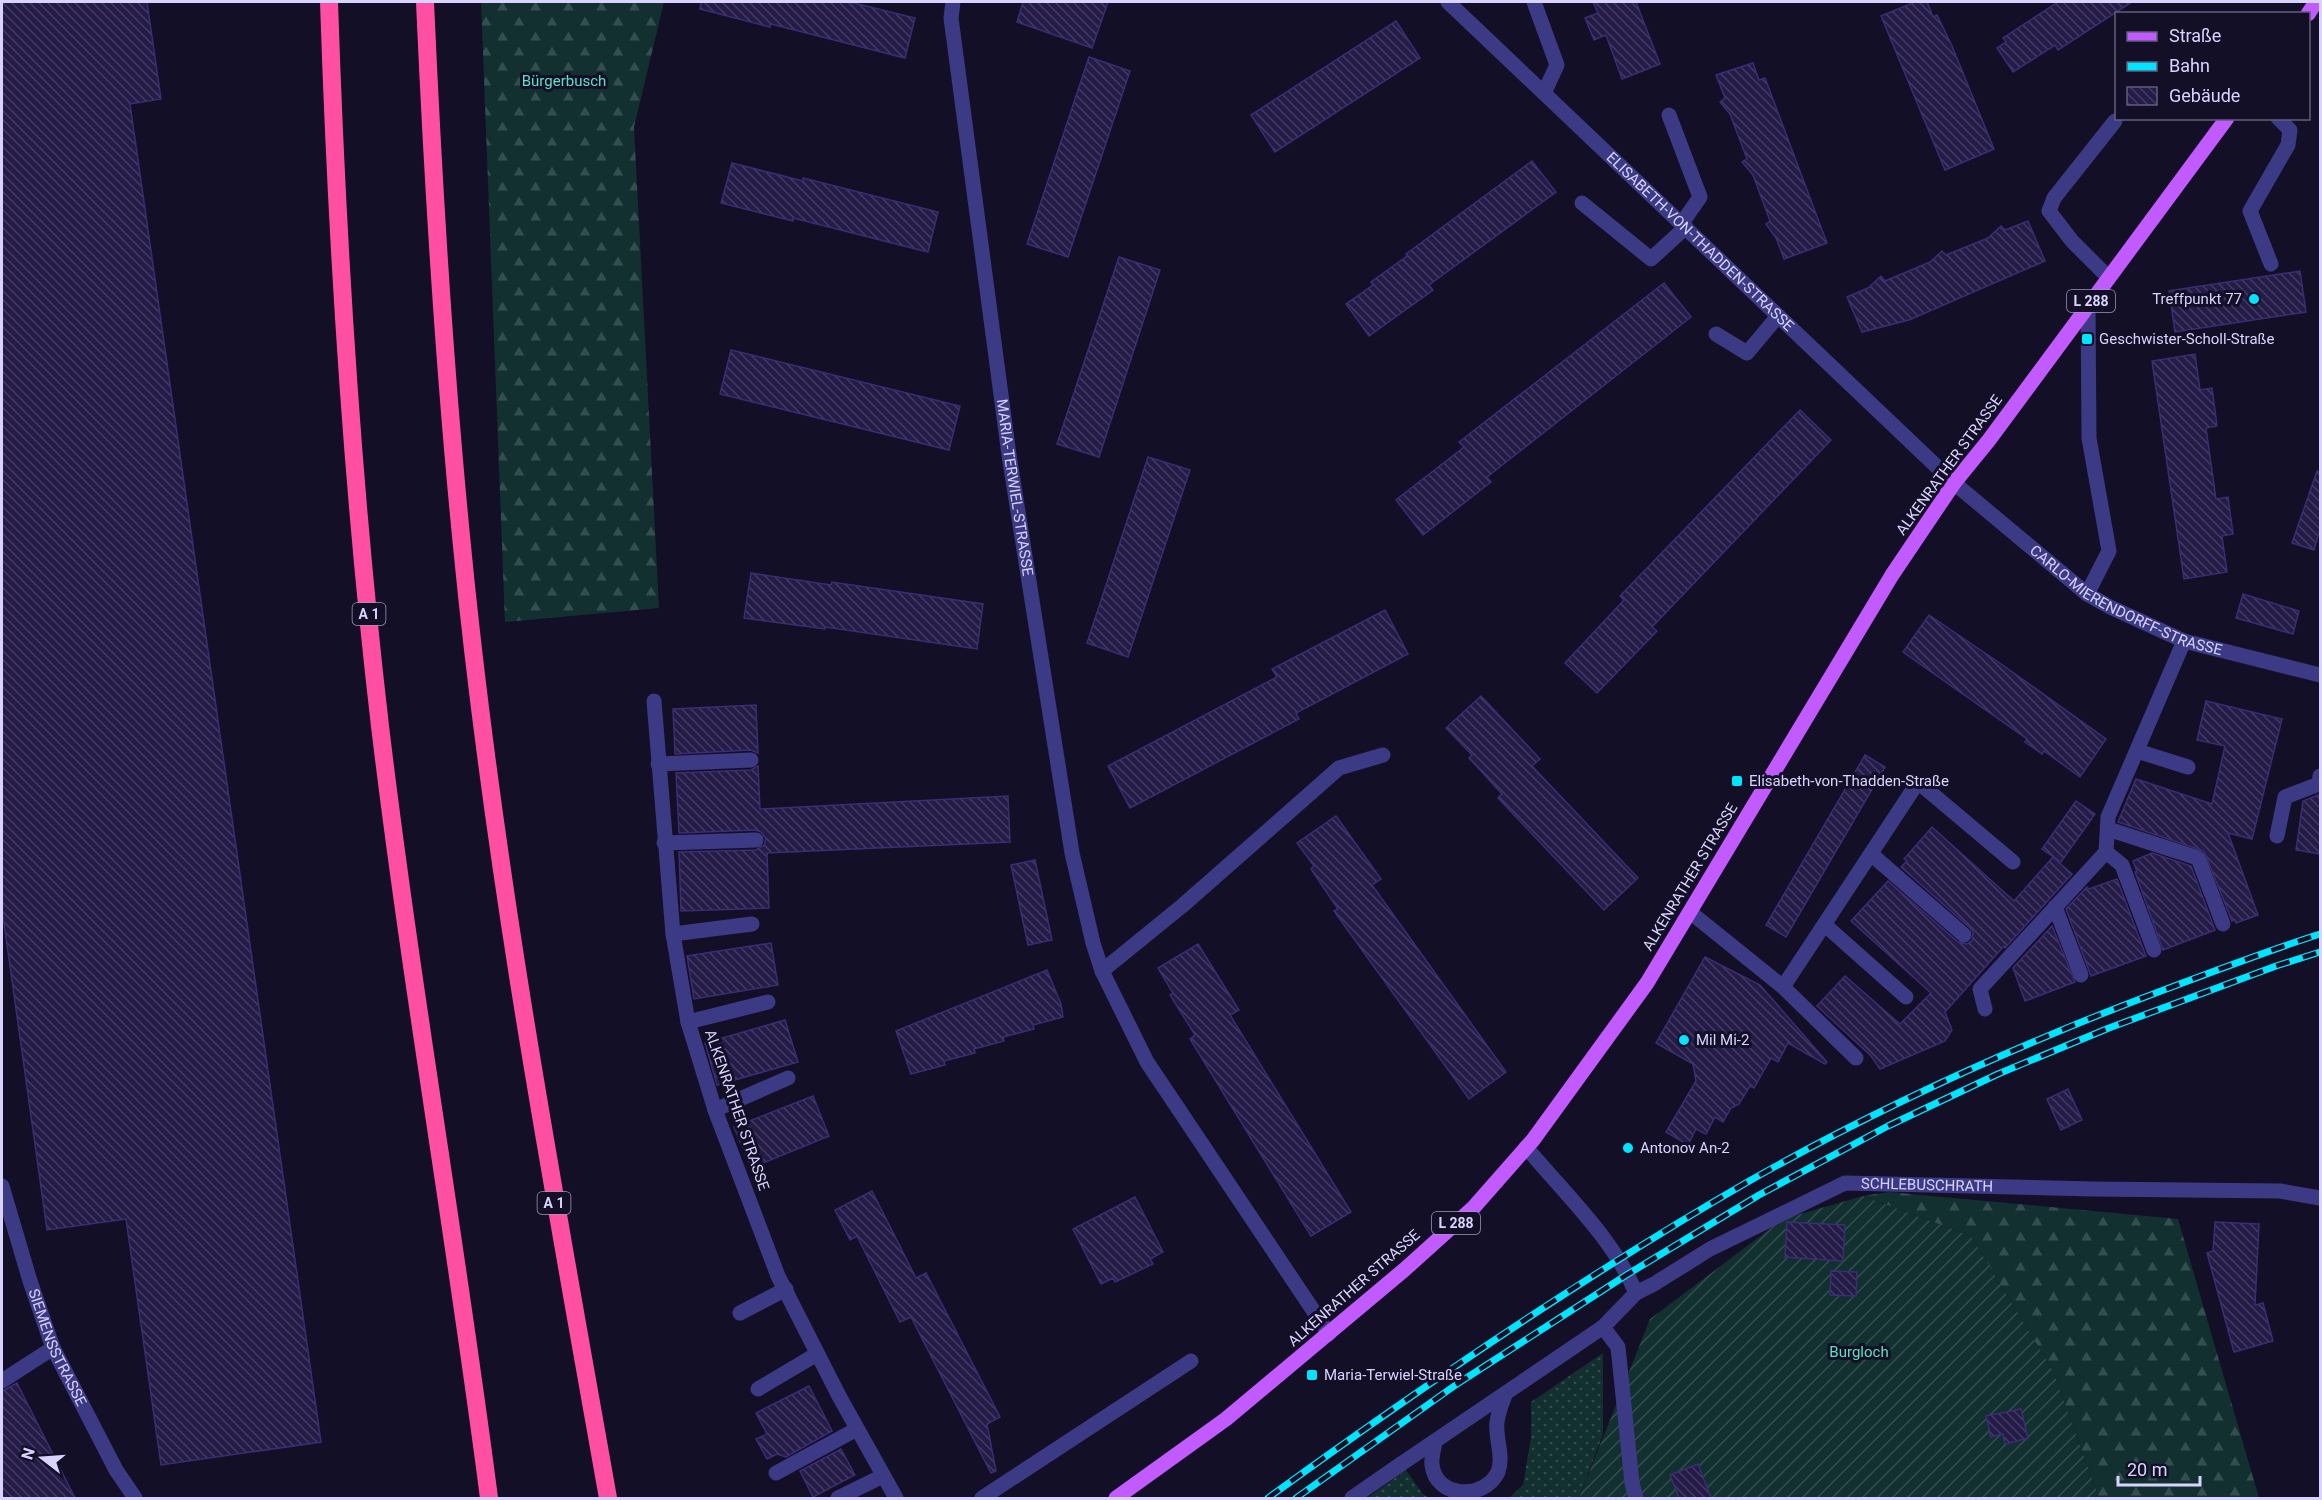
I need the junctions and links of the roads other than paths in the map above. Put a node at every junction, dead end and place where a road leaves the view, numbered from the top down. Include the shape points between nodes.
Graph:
1 (329, 2) edge
2 (425, 2) edge
3 (953, 2) edge
4 (1448, 2) edge
5 (1534, 2) edge
6 (1544, 93) junction
7 (1670, 115) dead end
8 (2226, 120) edge
9 (2280, 120) edge
10 (2115, 121) dead end
11 (1582, 203) dead end
12 (1684, 225) junction
13 (2271, 264) dead end
14 (2108, 277) junction
15 (2088, 304) junction
16 (1779, 316) junction
17 (1716, 334) dead end
18 (1954, 483) junction
19 (2087, 594) junction
20 (2184, 640) junction
21 (2320, 675) edge
22 (654, 701) dead end
23 (2137, 751) junction
24 (1383, 755) dead end
25 (751, 760) dead end
26 (658, 764) junction
27 (2188, 767) dead end
28 (2320, 776) edge
29 (2108, 829) junction
30 (2277, 836) dead end
31 (756, 840) dead end
32 (664, 843) junction
33 (2106, 852) junction
34 (1871, 854) junction
35 (2013, 862) dead end
36 (2055, 907) junction
37 (1690, 912) junction
38 (752, 924) dead end
39 (2223, 924) dead end
40 (1825, 925) junction
41 (673, 934) junction
42 (1964, 935) dead end
43 (2154, 950) dead end
44 (1102, 971) junction
45 (2081, 975) dead end
46 (1783, 987) junction
47 (1906, 997) dead end
48 (768, 1002) dead end
49 (1984, 1009) dead end
50 (688, 1022) junction
51 (1857, 1058) dead end
52 (788, 1078) dead end
53 (715, 1110) junction
54 (1526, 1148) junction
55 (2, 1186) edge
56 (2320, 1198) edge
57 (786, 1288) junction
58 (1636, 1293) junction
59 (740, 1313) dead end
60 (1603, 1327) junction
61 (1329, 1334) junction
62 (53, 1348) junction
63 (817, 1354) junction
64 (1191, 1361) dead end
65 (2, 1381) edge
66 (758, 1389) dead end
67 (1505, 1395) junction
68 (857, 1429) junction
69 (1435, 1442) junction
70 (776, 1473) dead end
71 (883, 1476) junction
72 (135, 1498) edge
73 (489, 1498) edge
74 (608, 1498) edge
75 (837, 1498) edge
76 (896, 1498) edge
77 (982, 1498) edge
78 (1116, 1498) edge
79 (1352, 1498) edge
80 (1636, 1498) edge

1 - 73 highway, A 1 via 346,344 380,723 401,896
2 - 74 highway, A 1 via 432,166 451,418 481,707 509,922 554,1202
3 - 44 street, MARIA-TERWIEL-STRASSE via 951,18 1011,473 1072,853
4 - 6 street, ELISABETH-VON-THADDEN-STRASSE
5 - 6 street via 1557,65
6 - 12 street, ELISABETH-VON-THADDEN-STRASSE
7 - 12 street via 1700,196
8 - 14 main road, ALKENRATHER STRASSE / L 288
9 - 13 street via 2290,130 2288,145 2250,211
10 - 14 street via 2054,198 2049,211 2072,242
11 - 12 street via 1651,259
12 - 16 street, ELISABETH-VON-THADDEN-STRASSE
14 - 15 main road, ALKENRATHER STRASSE / L 288
15 - 18 main road, ALKENRATHER STRASSE / L 288
15 - 19 street via 2089,438 2109,551
16 - 17 street via 1747,353
16 - 18 street, ELISABETH-VON-THADDEN-STRASSE
18 - 19 street, CARLO-MIERENDORFF-STRASSE
18 - 37 main road, ALKENRATHER STRASSE / L 288 via 1860,627
19 - 20 street, CARLO-MIERENDORFF-STRASSE
20 - 21 street, CARLO-MIERENDORFF-STRASSE
20 - 23 street
22 - 26 street, ALKENRATHER STRASSE
23 - 27 street
23 - 29 street via 2109,816
24 - 44 street via 1339,768
25 - 26 street
26 - 32 street, ALKENRATHER STRASSE
28 - 30 street via 2319,784 2285,797
29 - 33 street
29 - 39 street via 2198,858
31 - 32 street
32 - 41 street, ALKENRATHER STRASSE
33 - 36 street
33 - 43 street via 2122,865
34 - 35 street via 1918,782
34 - 40 street
34 - 42 street
36 - 45 street
36 - 49 street via 1980,989
37 - 46 street
37 - 54 main road, ALKENRATHER STRASSE / L 288 via 1647,983
38 - 41 street
40 - 46 street
40 - 47 street
41 - 50 street, ALKENRATHER STRASSE
44 - 61 street, MARIA-TERWIEL-STRASSE via 1147,1062
46 - 51 street
48 - 50 street
50 - 53 street, ALKENRATHER STRASSE
52 - 53 street
53 - 57 street, ALKENRATHER STRASSE
54 - 58 street via 1599,1233 1628,1274
54 - 61 main road, ALKENRATHER STRASSE / L 288 via 1474,1207
55 - 62 street, SIEMENSSTRASSE
56 - 58 street, SCHLEBUSCHRATH via 2280,1191 1845,1183 1710,1249
57 - 59 street
57 - 63 street, ALKENRATHER STRASSE
58 - 60 street, SCHLEBUSCHRATH
60 - 67 street, SCHLEBUSCHRATH
60 - 80 street via 1618,1347
61 - 78 main road, ALKENRATHER STRASSE / L 288 via 1226,1419
62 - 65 street
62 - 72 street, SIEMENSSTRASSE via 116,1470
63 - 66 street
63 - 68 street, ALKENRATHER STRASSE
64 - 77 street
67 - 69 street, SCHLEBUSCHRATH
67 - 69 street via 1497,1422 1499,1471 1490,1488 1475,1496 1446,1489 1432,1465
68 - 70 street
68 - 71 street, ALKENRATHER STRASSE
69 - 79 street, SCHLEBUSCHRATH
71 - 75 street
71 - 76 street, ALKENRATHER STRASSE

